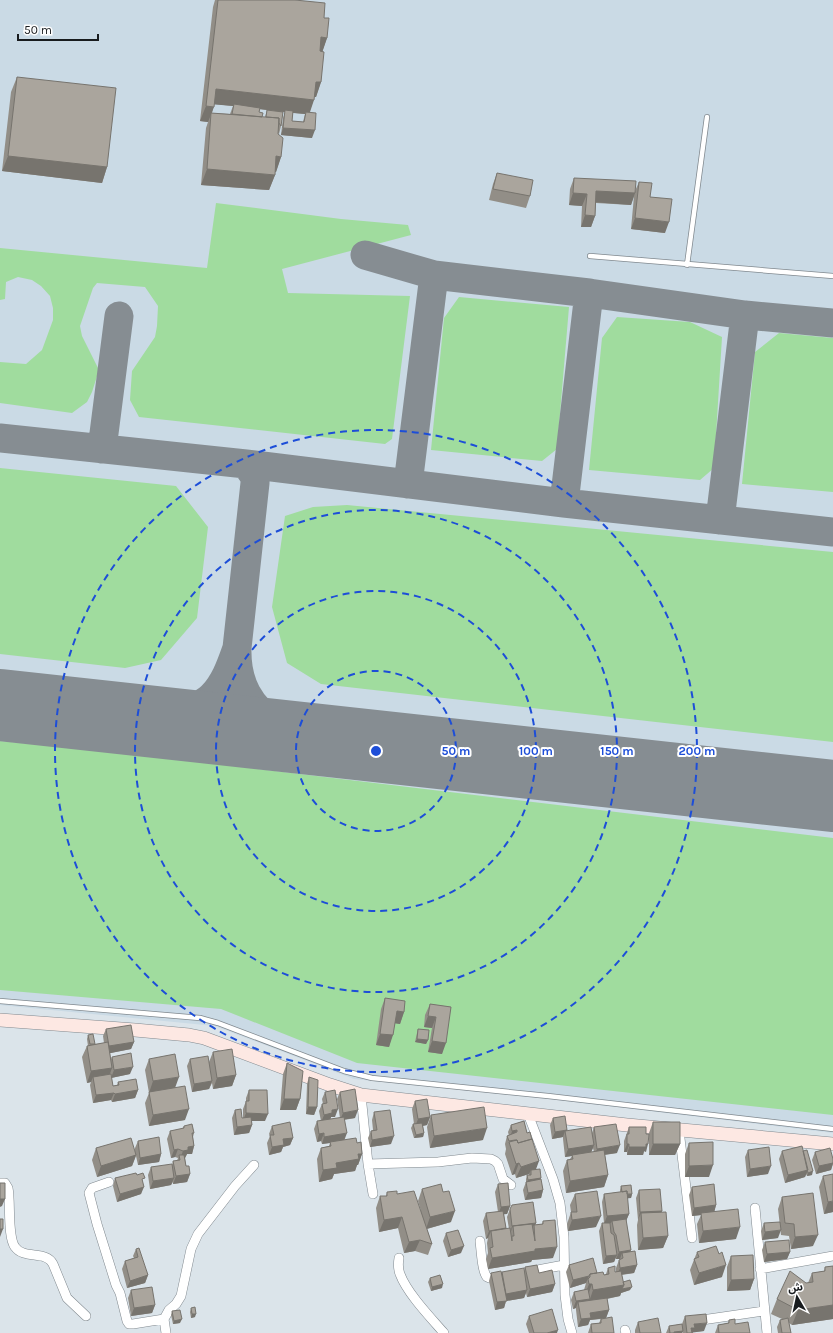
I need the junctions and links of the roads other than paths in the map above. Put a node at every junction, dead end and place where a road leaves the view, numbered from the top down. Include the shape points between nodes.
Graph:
1 (707, 117) dead end
2 (590, 256) dead end
3 (687, 265) junction
4 (833, 276) edge
5 (0, 1001) edge
6 (0, 1020) edge
7 (361, 1095) junction
8 (528, 1114) junction
9 (833, 1129) edge
10 (679, 1130) junction
11 (833, 1144) edge
12 (368, 1164) junction
13 (254, 1165) dead end
14 (109, 1182) dead end
15 (0, 1183) edge
16 (511, 1186) dead end
17 (373, 1194) dead end
18 (754, 1208) dead end
19 (692, 1238) dead end
20 (480, 1241) dead end
21 (833, 1256) edge
22 (398, 1258) dead end
23 (564, 1265) junction
24 (760, 1269) junction
25 (764, 1310) junction
26 (86, 1316) dead end
27 (164, 1319) junction
28 (692, 1322) edge
29 (166, 1333) edge
30 (444, 1333) edge
31 (572, 1333) edge
32 (767, 1333) edge

1 - 3 lane
2 - 3 lane
3 - 4 lane
5 - 9 lane via 209,1020 344,1071 372,1078
6 - 7 main road via 204,1038
7 - 8 main road
7 - 12 street
8 - 10 main road
8 - 23 street via 560,1203
10 - 11 main road
10 - 19 street
12 - 16 street via 491,1159 496,1161 503,1179
12 - 17 street
13 - 27 street via 198,1234 191,1249 181,1296
14 - 27 street via 92,1188 89,1193 96,1224 127,1321 133,1324
15 - 26 street via 8,1188 15,1246 22,1252 50,1259 67,1298
18 - 24 street
20 - 23 street via 485,1272 491,1279
21 - 24 street
22 - 30 street via 403,1281
23 - 31 street via 565,1295
24 - 25 street
25 - 28 street
25 - 32 street
27 - 29 street

